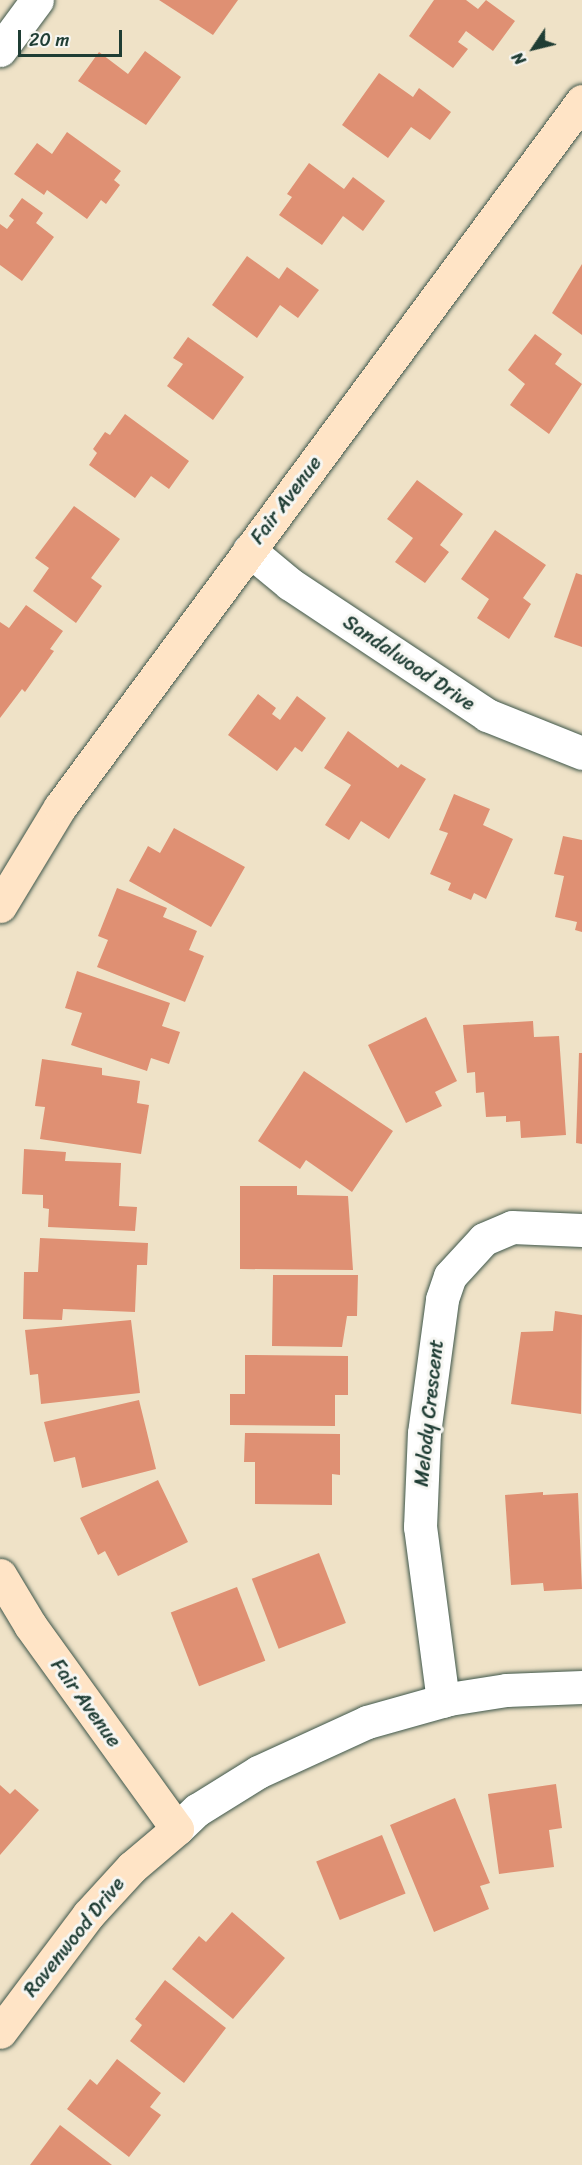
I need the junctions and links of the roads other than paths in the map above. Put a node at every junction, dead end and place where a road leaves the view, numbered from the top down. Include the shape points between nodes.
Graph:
1 (37, 0) edge
2 (0, 50) edge
3 (582, 101) edge
4 (249, 550) junction
5 (582, 753) edge
6 (0, 906) edge
7 (582, 1230) edge
8 (0, 1575) edge
9 (582, 1687) edge
10 (443, 1701) junction
11 (177, 1828) junction
12 (0, 2032) edge

1 - 2 street
3 - 4 street, Fair Avenue
4 - 5 street, Sandalwood Drive via 290,584 487,715
4 - 6 street, Fair Avenue via 60,807
7 - 10 street, Melody Crescent via 512,1227 484,1239 450,1276 442,1299 424,1433 420,1527
8 - 11 street, Fair Avenue via 36,1634
9 - 10 street, Ravenwood Drive via 506,1690
10 - 11 street, Ravenwood Drive via 367,1722 291,1754 197,1810
11 - 12 street, Ravenwood Drive via 132,1867 95,1907

